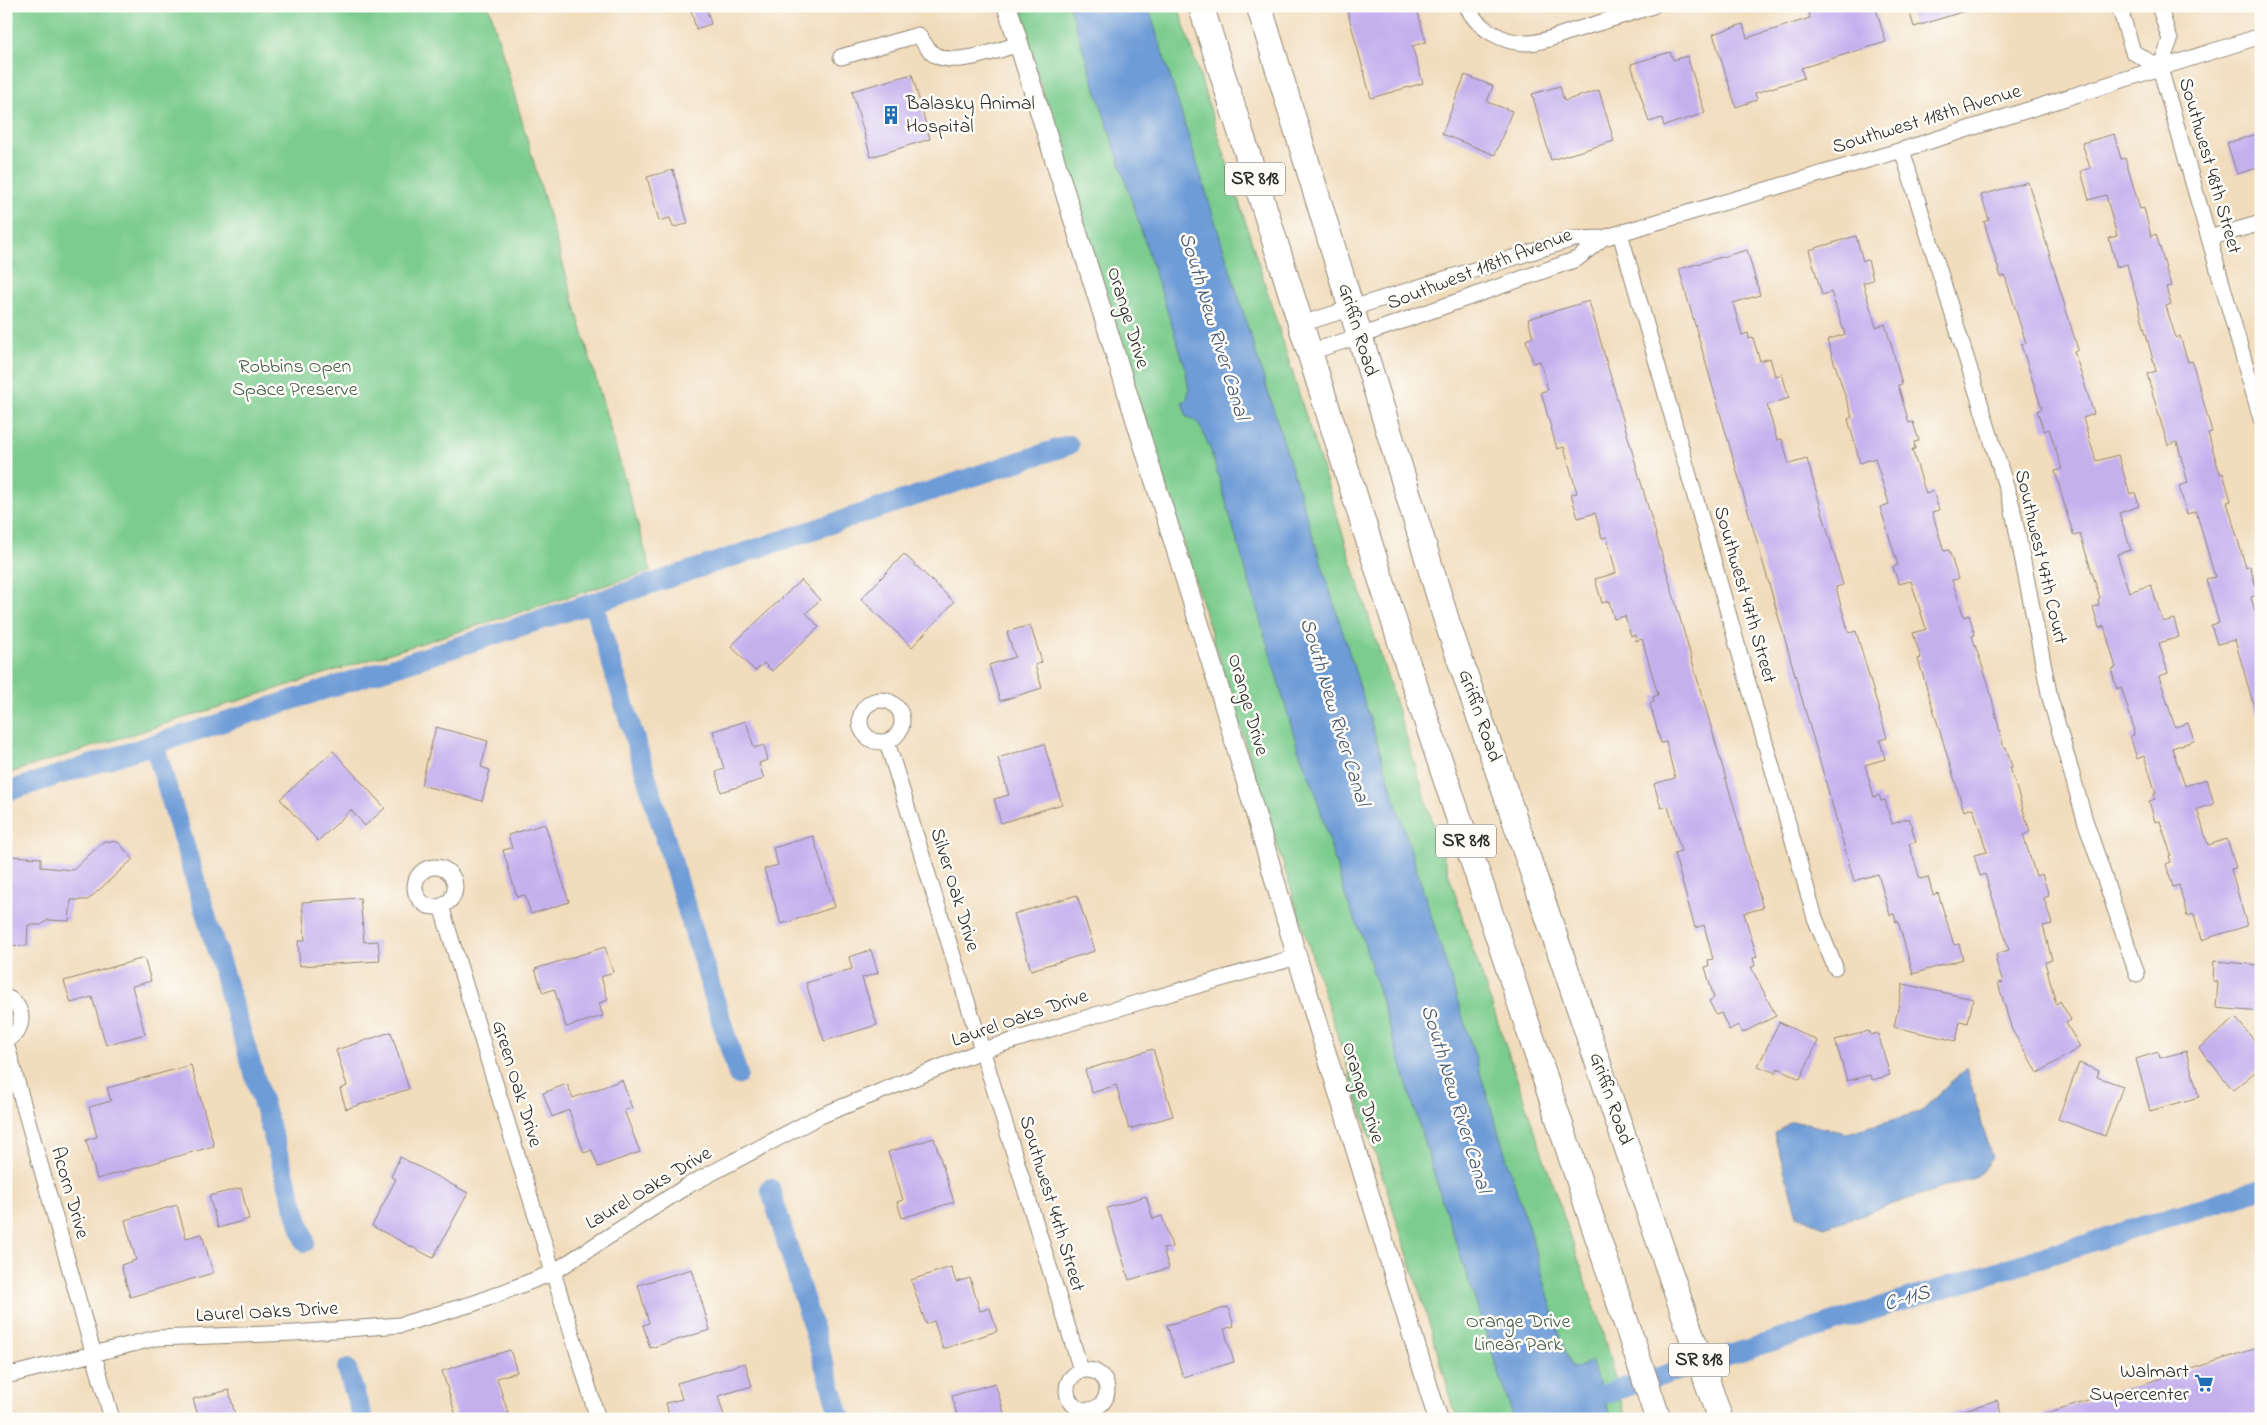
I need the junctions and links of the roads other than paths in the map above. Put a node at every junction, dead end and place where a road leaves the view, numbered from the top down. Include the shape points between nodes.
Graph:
1 (1007, 6) edge
2 (1201, 6) edge
3 (1258, 6) edge
4 (1467, 6) edge
5 (1653, 6) edge
6 (2119, 6) edge
7 (2159, 6) edge
8 (2261, 36) edge
9 (1019, 44) junction
10 (841, 57) dead end
11 (2160, 68) junction
12 (1902, 150) junction
13 (2261, 223) edge
14 (1620, 233) junction
15 (1603, 238) junction
16 (2209, 238) junction
17 (1351, 309) junction
18 (1301, 324) junction
19 (1360, 336) junction
20 (1310, 352) junction
21 (2261, 419) edge
22 (887, 742) dead end
23 (441, 906) dead end
24 (1296, 957) junction
25 (1834, 967) dead end
26 (2137, 974) dead end
27 (6, 997) edge
28 (6, 1042) edge
29 (983, 1050) junction
30 (552, 1273) junction
31 (93, 1354) junction
32 (1081, 1370) dead end
33 (6, 1376) edge
34 (1719, 1416) edge
35 (112, 1419) edge
36 (598, 1419) edge
37 (1438, 1419) edge
38 (1658, 1419) edge

1 - 9 street, Orange Drive
2 - 18 main road, SR 818
3 - 17 main road, Griffin Road / SR 818
4 - 5 street via 1477,21 1496,36 1514,42 1536,42
6 - 11 street, Southwest 48th Street via 2133,52
7 - 11 street, Southwest 48th Street via 2170,40
8 - 11 street, Southwest 118th Avenue
9 - 10 street via 967,58 948,59 935,55 918,35
9 - 24 street, Orange Drive via 1217,681
11 - 12 street, Southwest 118th Avenue
11 - 16 street, Southwest 48th Street
12 - 14 street, Southwest 118th Avenue
12 - 26 street, Southwest 47th Court via 2012,506 2050,698 2085,820
13 - 16 street
14 - 15 street, Southwest 118th Avenue
14 - 25 street, Southwest 47th Street via 1816,918
15 - 17 street, Southwest 118th Avenue via 1573,239
15 - 19 street, Southwest 118th Avenue via 1577,259
16 - 21 street, Southwest 48th Street
17 - 18 street, Southwest 118th Avenue
17 - 19 main road, Griffin Road / SR 818
18 - 20 main road, SR 818
19 - 20 street, Southwest 118th Avenue
19 - 34 main road, Griffin Road / SR 818 via 1447,622
20 - 38 main road, SR 818 via 1410,672
22 - 29 street, Silver Oak Drive
23 - 30 street, Green Oak Drive
24 - 29 street, Laurel Oaks Drive
24 - 37 street, Orange Drive
27 - 28 street, Acorn Drive via 15,1002 22,1016 18,1031
28 - 31 street, Acorn Drive
29 - 30 street, Laurel Oaks Drive via 820,1116 687,1186
29 - 32 street, Southwest 44th Street
30 - 31 street, Laurel Oaks Drive via 475,1303 400,1325 156,1338
30 - 36 street, Green Oak Drive
31 - 33 street, Laurel Oaks Drive
31 - 35 street, Acorn Drive

